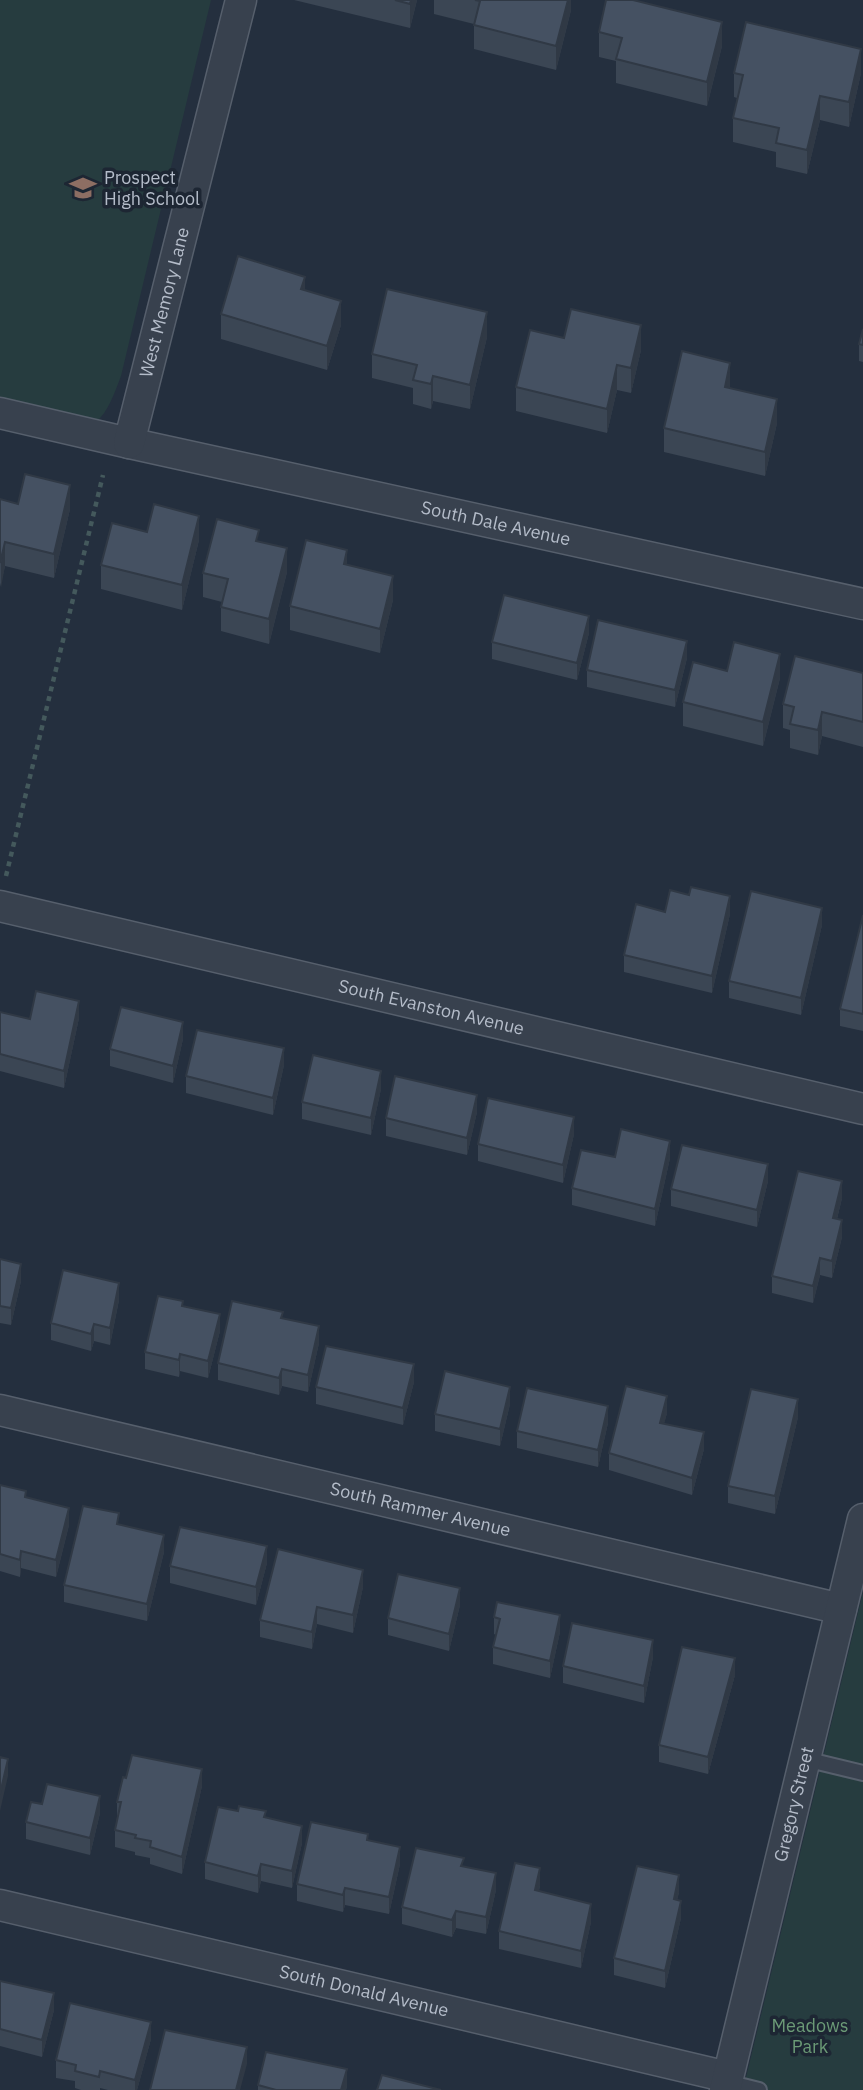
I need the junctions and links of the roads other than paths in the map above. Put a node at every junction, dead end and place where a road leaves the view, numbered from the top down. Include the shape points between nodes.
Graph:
1 (241, 0) edge
2 (0, 412) edge
3 (129, 443) junction
4 (863, 604) edge
5 (3, 892) edge
6 (863, 1109) edge
7 (0, 1410) edge
8 (863, 1518) edge
9 (841, 1609) junction
10 (805, 1759) junction
11 (863, 1773) edge
12 (0, 1905) edge
13 (727, 2083) edge
14 (759, 2090) edge

1 - 3 street, West Memory Lane
2 - 3 street, South Dale Avenue
3 - 4 street, South Dale Avenue
5 - 6 street, South Evanston Avenue
7 - 9 street, South Rammer Avenue
8 - 9 street, Gregory Street
9 - 10 street, Gregory Street
10 - 11 lane
10 - 13 street, Gregory Street
12 - 13 street, South Donald Avenue
13 - 14 lane

